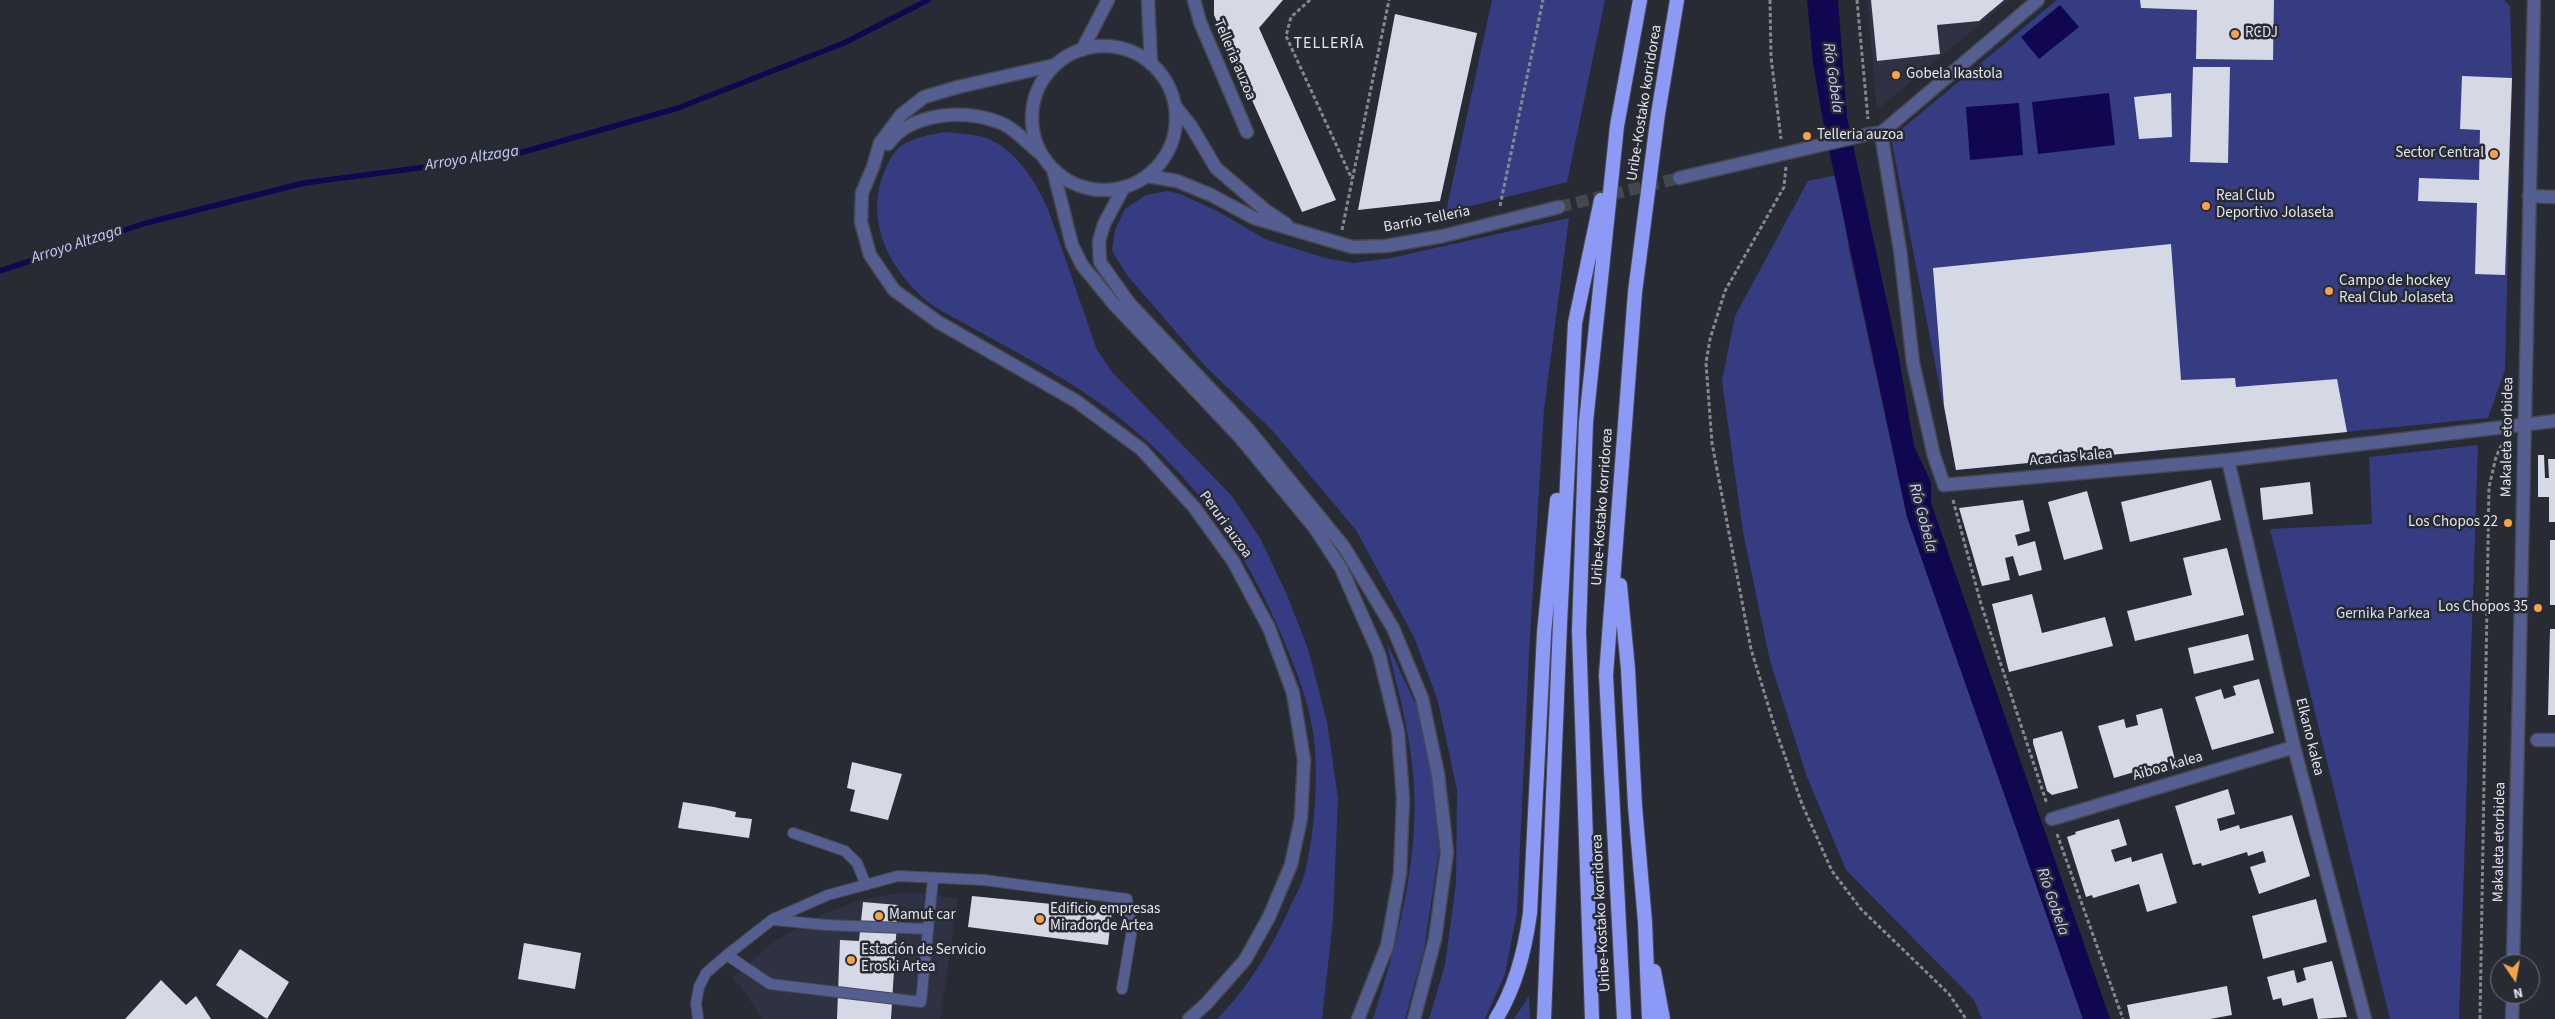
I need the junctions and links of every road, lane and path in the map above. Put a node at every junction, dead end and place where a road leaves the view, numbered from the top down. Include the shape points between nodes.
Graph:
1 (1108, 0) edge
2 (1148, 0) edge
3 (1194, 0) edge
4 (1310, 0) edge
5 (1389, 0) edge
6 (1543, 0) edge
7 (1640, 0) edge
8 (1677, 0) edge
9 (1770, 0) edge
10 (1857, 0) edge
11 (2038, 0) edge
12 (2534, 0) edge
13 (1082, 50) junction
14 (1151, 64) junction
15 (1055, 65) junction
16 (1175, 106) junction
17 (1617, 126) junction
18 (1248, 132) dead end
19 (1875, 134) junction
20 (1789, 153) junction
21 (1041, 154) junction
22 (873, 167) junction
23 (1053, 169) junction
24 (1147, 176) junction
25 (1679, 178) tunnel mouth
26 (1352, 179) junction
27 (1124, 187) junction
28 (2529, 196) junction
29 (2555, 197) edge
30 (1559, 207) tunnel mouth
31 (1497, 222) junction
32 (1301, 233) junction
33 (1339, 243) junction
34 (1575, 323) junction
35 (2555, 421) edge
36 (2524, 423) junction
37 (2499, 450) dead end
38 (2228, 460) junction
39 (1960, 484) junction
40 (1617, 549) junction
41 (2537, 740) dead end
42 (2555, 740) edge
43 (2294, 747) junction
44 (2052, 819) junction
45 (793, 833) dead end
46 (933, 878) junction
47 (866, 885) junction
48 (773, 919) junction
49 (1645, 922) junction
50 (928, 929) junction
51 (726, 954) junction
52 (2513, 954) edge
53 (1122, 989) dead end
54 (2513, 1004) edge
55 (699, 1019) edge
56 (1189, 1019) edge
57 (1358, 1019) edge
58 (1414, 1019) edge
59 (1496, 1019) edge
60 (1544, 1019) edge
61 (1592, 1019) edge
62 (1624, 1019) edge
63 (1649, 1019) edge
64 (1663, 1019) edge
65 (1966, 1019) edge
66 (2124, 1019) edge
67 (2365, 1019) edge
68 (2480, 1019) edge
69 (2512, 1019) edge

1 - 13 street
2 - 14 street
3 - 18 street, Telleria auzoa via 1200,22
4 - 26 path via 1291,17 1286,36
5 - 26 path
6 - 31 path
7 - 17 highway, Uribe-Kostako korridorea
8 - 40 highway, Uribe-Kostako korridorea via 1658,114 1635,292
9 - 20 path via 1771,57
10 - 19 path
11 - 19 street
12 - 28 street, Makaleta etorbidea
13 - 14 street via 1100,46 1118,48
13 - 15 street
14 - 16 street via 1170,90
15 - 21 street via 1040,84 1032,107 1033,131
15 - 22 street via 958,86 924,97 901,115 880,143
16 - 24 street via 1176,126 1171,145
16 - 32 street via 1216,168 1265,210
17 - 34 highway
17 - 61 highway, Uribe-Kostako korridorea via 1586,422 1581,537 1579,631
19 - 20 street
19 - 39 street, Acacias kalea via 1900,250 1913,364 1934,456 1944,485
20 - 25 street
20 - 65 path via 1784,188 1725,291 1706,363 1712,443 1744,611 1775,728 1802,804 1832,871 1861,909 1949,994
21 - 22 street via 1005,125 977,116 947,115 920,121 895,134
21 - 23 street
22 - 56 street, Peruri auzoa via 862,193 861,222 870,255 894,290 938,322 1076,401 1141,449 1194,507 1233,561 1269,628 1293,693 1304,760 1301,818 1291,865 1245,960
23 - 27 street via 1068,181 1086,188
23 - 57 street via 1072,245 1082,266 1238,435 1314,527 1341,568 1379,654 1398,732 1403,799 1400,874 1387,946
24 - 27 street
24 - 32 street via 1177,181 1254,218
26 - 33 path
27 - 58 street via 1104,224 1099,241 1100,262 1129,302 1248,429 1344,547 1393,628 1422,698 1438,774 1447,852 1435,940
28 - 29 street
28 - 36 street, Makaleta etorbidea
30 - 31 street, Barrio Telleria
31 - 33 street, Barrio Telleria via 1386,246 1352,247
32 - 33 street, Barrio Telleria
34 - 59 highway via 1544,633 1530,913 1513,986
34 - 60 highway
35 - 36 street, Acacias kalea
36 - 38 street, Acacias kalea
36 - 52 street, Makaleta etorbidea
37 - 68 path via 2489,487
38 - 39 street, Acacias kalea
38 - 43 street, Elkano kalea via 2230,480
39 - 44 path via 1952,502 1981,604
40 - 49 highway
40 - 62 highway, Uribe-Kostako korridorea via 1606,675
41 - 42 street
43 - 44 street, Aiboa kalea
43 - 67 street, Elkano kalea
44 - 66 path
45 - 47 lane via 845,851 857,862
46 - 47 lane via 898,876
46 - 50 lane
46 - 53 lane via 984,880 1126,899 1132,929
47 - 48 lane via 828,896
48 - 50 lane via 826,925
48 - 51 lane
49 - 63 highway
49 - 64 highway
50 - 51 lane via 921,1002 770,984
51 - 55 lane via 706,973 699,988 696,1003
54 - 69 street

